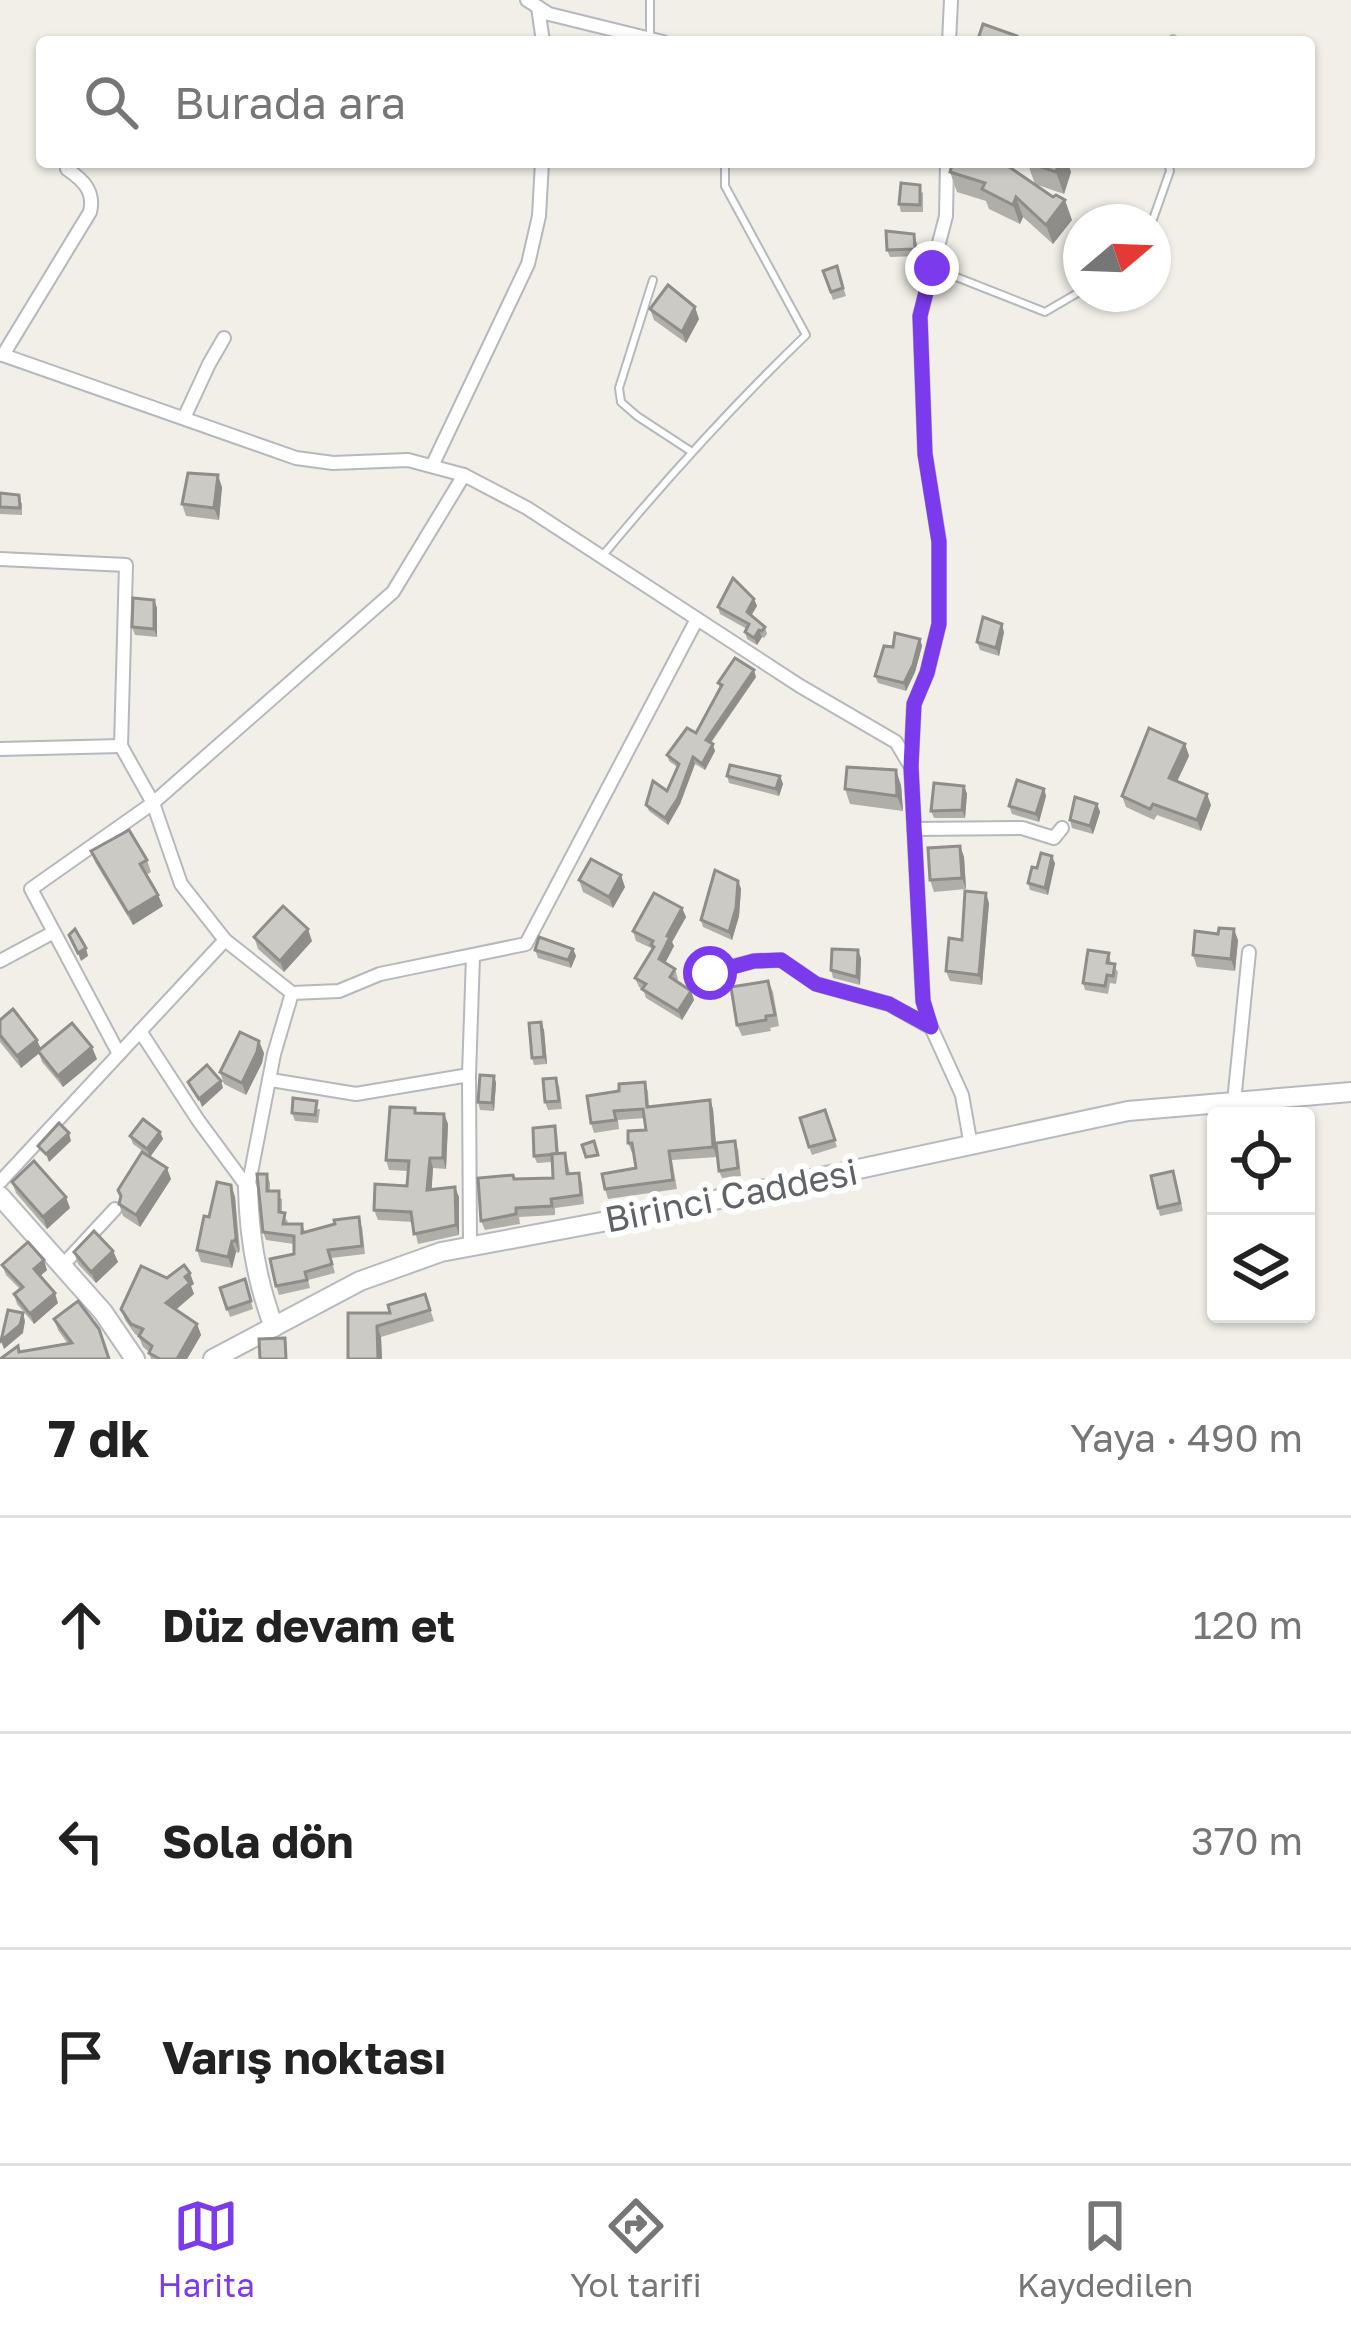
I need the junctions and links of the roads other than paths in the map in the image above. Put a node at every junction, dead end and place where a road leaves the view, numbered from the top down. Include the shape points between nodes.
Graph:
1 (650, 0) edge
2 (951, 0) edge
3 (532, 3) edge
4 (541, 36) edge
5 (640, 36) edge
6 (656, 36) edge
7 (950, 36) edge
8 (542, 168) edge
9 (724, 168) edge
10 (946, 168) edge
11 (1169, 168) edge
12 (67, 169) dead end
13 (1158, 204) edge
14 (932, 268) junction
15 (653, 280) dead end
16 (1063, 302) edge
17 (224, 338) dead end
18 (2, 354) edge
19 (184, 418) junction
20 (692, 452) junction
21 (432, 466) junction
22 (464, 476) junction
23 (602, 557) junction
24 (0, 559) edge
25 (697, 619) junction
26 (121, 746) junction
27 (0, 749) edge
28 (911, 767) junction
29 (153, 803) junction
30 (1062, 828) dead end
31 (914, 829) junction
32 (54, 932) junction
33 (225, 940) junction
34 (1249, 952) dead end
35 (473, 956) junction
36 (0, 961) edge
37 (710, 973) dead end
38 (292, 993) junction
39 (931, 1027) junction
40 (140, 1031) junction
41 (119, 1054) junction
42 (470, 1075) junction
43 (271, 1080) junction
44 (1351, 1092) edge
45 (1234, 1102) junction
46 (971, 1146) junction
47 (0, 1182) edge
48 (248, 1188) junction
49 (0, 1196) edge
50 (115, 1209) edge
51 (470, 1246) junction
52 (62, 1266) junction
53 (274, 1327) junction
54 (135, 1359) edge
55 (213, 1359) edge

1 - 6 lane
2 - 7 street
3 - 4 street
3 - 5 street
8 - 21 street via 528,265
9 - 20 lane via 725,186 806,335
10 - 14 street via 946,216
11 - 13 lane
12 - 18 street via 90,190 90,212
14 - 16 lane via 1045,312
14 - 28 street via 920,316 939,624 914,704
15 - 20 lane via 621,402
17 - 19 street
18 - 19 street
19 - 21 street via 296,458
20 - 23 lane
21 - 22 street
22 - 23 street
22 - 29 street via 393,592
23 - 25 street
24 - 26 street via 126,565
25 - 28 street via 896,742
25 - 35 street via 526,944
26 - 27 street
26 - 29 street
28 - 31 street
29 - 32 street via 31,889
29 - 33 street via 181,884
30 - 31 street via 1054,838 1030,837 1022,828
31 - 39 street
32 - 36 street
32 - 41 street
33 - 38 street
33 - 40 street
34 - 45 street
35 - 38 street via 380,974 339,991
35 - 42 street
37 - 39 street via 781,960 816,984 889,1004
38 - 43 street
39 - 46 street via 962,1095
40 - 41 street
40 - 48 street
41 - 47 street
42 - 43 street via 356,1094
42 - 51 street
43 - 48 street
44 - 45 street, Birinci Caddesi
45 - 46 street, Birinci Caddesi via 1128,1111
46 - 51 street, Birinci Caddesi
48 - 53 street via 256,1264
49 - 52 street
50 - 52 street
51 - 53 street, Birinci Caddesi via 360,1281
52 - 54 street
53 - 55 street, Birinci Caddesi

